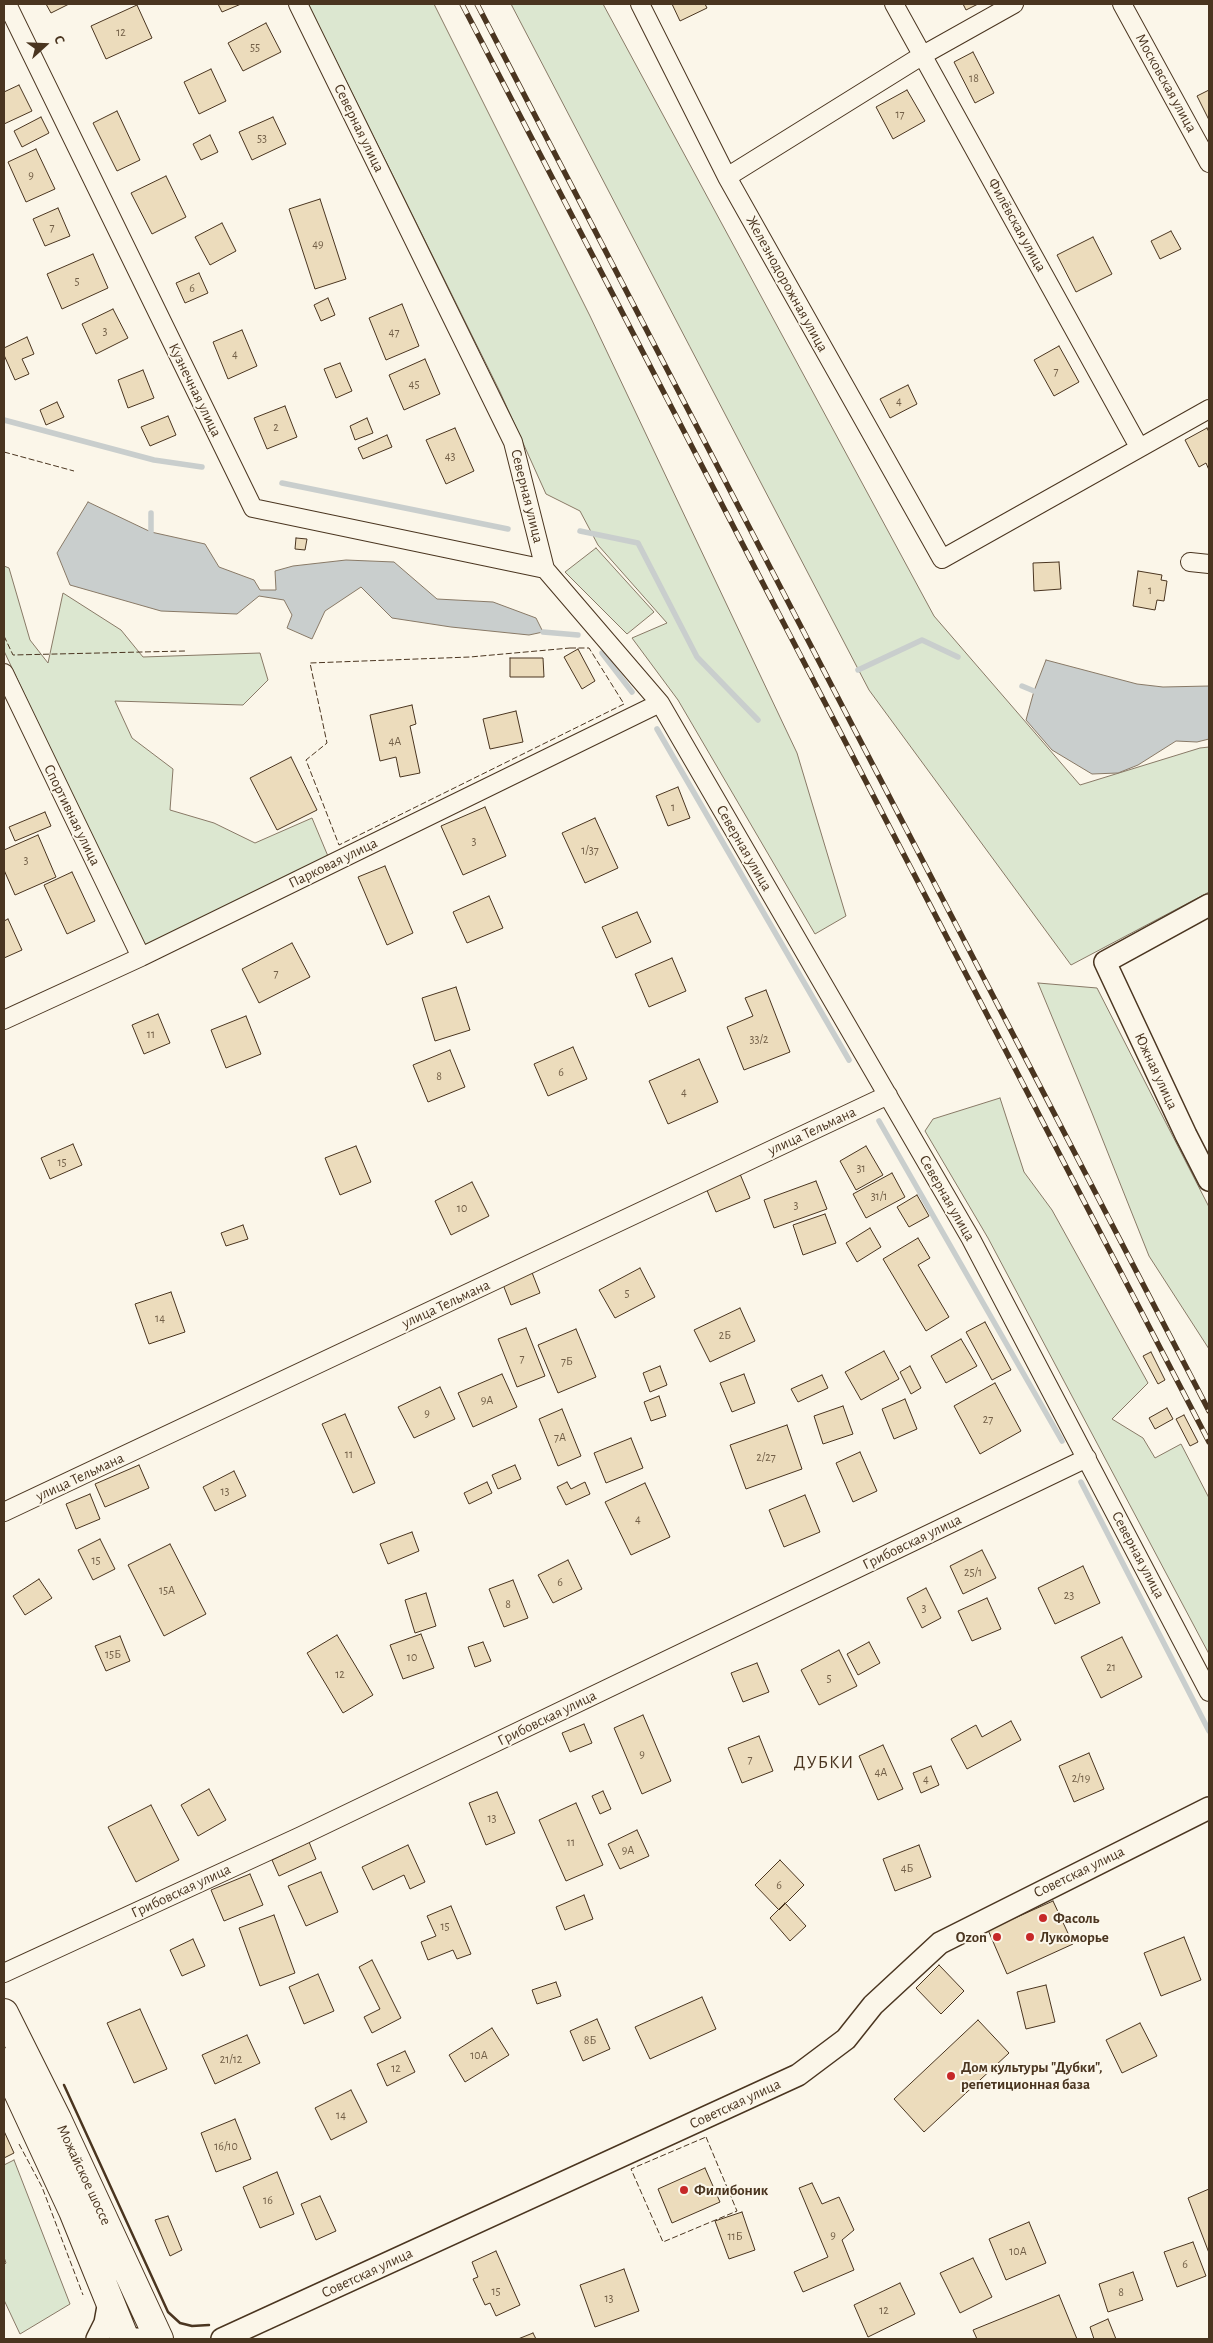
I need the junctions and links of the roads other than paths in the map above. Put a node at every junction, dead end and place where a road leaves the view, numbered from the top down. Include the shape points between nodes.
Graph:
1 (7, 4) edge
2 (298, 4) edge
3 (640, 4) edge
4 (894, 4) edge
5 (1014, 4) edge
6 (1122, 4) edge
7 (923, 55) junction
8 (1209, 163) edge
9 (727, 177) junction
10 (1209, 409) edge
11 (1140, 447) junction
12 (1190, 562) dead end
13 (1209, 564) edge
14 (545, 569) junction
15 (4, 673) edge
16 (660, 704) junction
17 (1209, 906) edge
18 (141, 957) junction
19 (4, 1020) edge
20 (888, 1095) junction
21 (1209, 1180) edge
22 (1088, 1458) junction
23 (4, 1512) edge
24 (1209, 1692) edge
25 (1209, 1808) edge
26 (4, 1973) edge
27 (4, 2013) edge
28 (4, 2062) edge
29 (108, 2301) junction
30 (97, 2339) edge
31 (128, 2339) edge
32 (159, 2339) edge
33 (222, 2339) edge

1 - 14 street, Кузнечная улица via 253,508
2 - 14 street, Северная улица via 513,442
3 - 9 street, Железнодорожная улица
4 - 7 street, Филёвская улица
5 - 7 street
6 - 8 street, Московская улица
7 - 9 street
7 - 11 street, Филёвская улица
9 - 11 street, Железнодорожная улица via 942,559
10 - 11 street
12 - 13 street
14 - 16 street, Северная улица
15 - 18 street, Спортивная улица
16 - 18 street, Парковая улица
16 - 20 street, Северная улица
17 - 21 street, Южная улица via 1105,962
18 - 19 street, Парковая улица
20 - 22 street, Северная улица via 971,1239
20 - 23 street, улица Тельмана
22 - 24 street, Северная улица
22 - 26 street, Грибовская улица via 301,1836
25 - 33 street, Советская улица via 940,1943 873,2005 846,2039 798,2075
27 - 32 main road, Можайское шоссе via 57,2118
28 - 29 main road, Можайское шоссе via 44,2146
29 - 30 street via 105,2323
29 - 31 main road, Можайское шоссе

